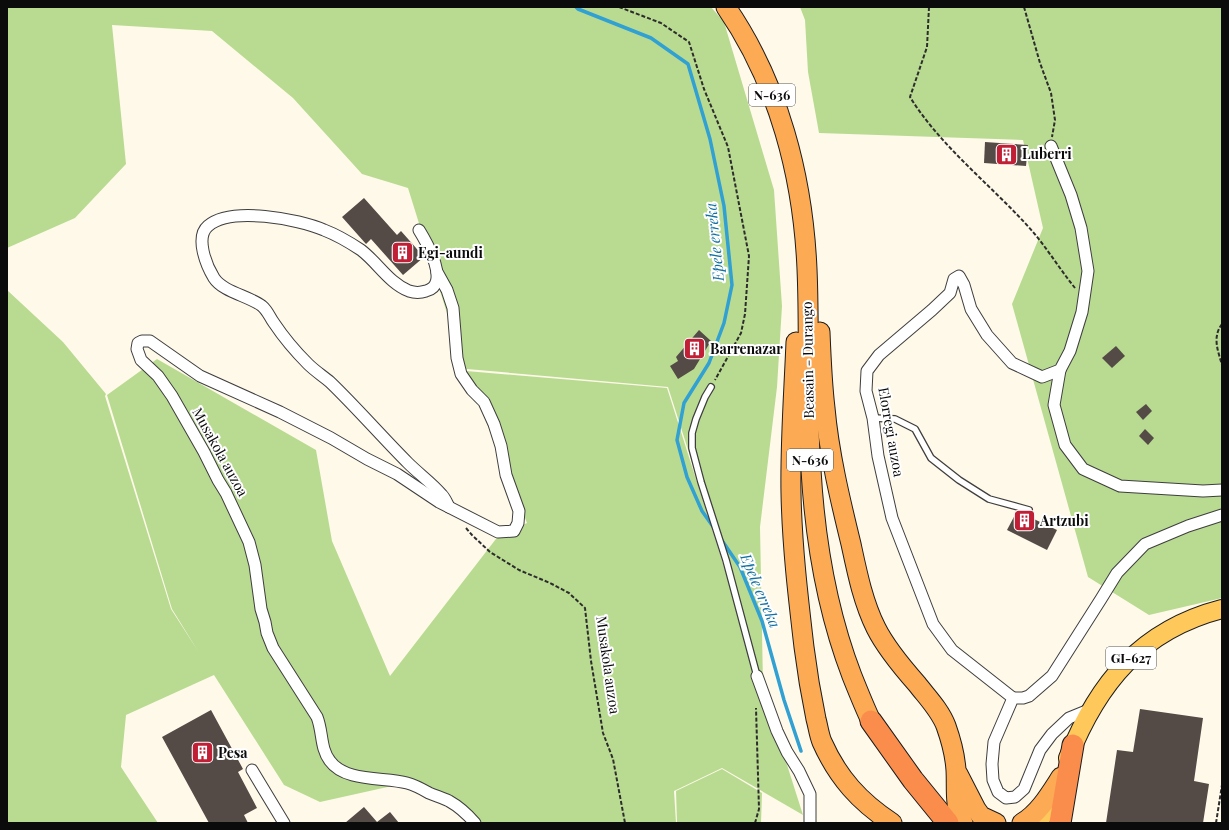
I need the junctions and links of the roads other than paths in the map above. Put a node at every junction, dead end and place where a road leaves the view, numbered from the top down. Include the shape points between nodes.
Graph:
1 (726, 7) edge
2 (1051, 146) road end
3 (799, 190) junction
4 (419, 230) dead end
5 (437, 272) junction
6 (1060, 370) junction
7 (711, 386) road end
8 (873, 418) junction
9 (1222, 490) edge
10 (449, 507) junction
11 (1029, 510) dead end
12 (1222, 515) edge
13 (1222, 609) edge
14 (757, 676) joint
15 (1013, 698) junction
16 (1091, 708) junction
17 (871, 721) joint
18 (1073, 745) junction
19 (252, 770) dead end
20 (956, 770) junction
21 (1061, 777) junction
22 (919, 797) junction
23 (284, 823) edge
24 (475, 823) edge
25 (810, 823) edge
26 (892, 823) edge
27 (932, 823) edge
28 (948, 823) edge
29 (963, 823) edge
30 (996, 823) edge
31 (1022, 823) edge
32 (1040, 823) edge
33 (1051, 823) edge
34 (1060, 823) edge

1 - 3 highway, Beasain - Durango / N-636 via 748,43 770,90 787,138
2 - 6 street via 1071,195 1088,271 1082,312 1070,351
3 - 17 highway, Beasain - Durango / N-636 via 807,270 809,439 817,530 837,628 852,675
3 - 20 highway via 814,245 825,408 831,449 862,588 877,628 946,725 954,751
3 - 26 highway via 791,492 795,572 806,662 821,740 833,763 855,794
4 - 5 street, Musakola auzoa
5 - 10 street, Musakola auzoa via 453,308 456,358 461,374 484,402 494,424 506,475 519,511 518,523 514,531 498,532
5 - 10 street, Musakola auzoa via 436,284 432,289 416,293 409,291 394,282 362,251 343,239 323,229 275,218 235,216 215,220 205,229 202,238 207,264 215,280 262,306 310,366 330,382 442,495
6 - 8 street, Elorregi auzoa via 1042,377 1012,363 987,335 971,309 959,276 954,279 950,293 879,355 867,371 866,391
6 - 9 street via 1054,405 1065,445 1083,469 1120,486
7 - 14 lane via 692,433 692,448
8 - 11 lane via 895,419 915,429 931,458 959,480 989,499
8 - 15 street, Elorregi auzoa via 878,456 892,518 933,624 952,650
10 - 24 street, Musakola auzoa via 397,474 319,432 200,376 150,341 138,343 137,349 141,360 158,376 172,396 243,528 255,565 260,610 267,633 273,648 318,719 329,760 336,768 350,774 414,785 449,801
12 - 15 street via 1145,544 1117,572 1052,676 1029,696
13 - 16 main road, GI-627 via 1182,623 1148,643 1112,677
14 - 25 street via 777,731 810,794
15 - 16 street via 994,742 992,764 993,780 998,792 1006,798 1015,798 1024,789 1040,750 1052,734 1069,718
16 - 18 main road, GI-627
17 - 22 highway via 901,781
18 - 21 main road, GI-627
18 - 34 highway
19 - 23 street
20 - 29 highway via 957,800
20 - 30 highway via 981,816
21 - 31 highway via 1035,813
21 - 32 main road, GI-627
21 - 33 main road, GI-627
22 - 27 highway
22 - 28 highway

